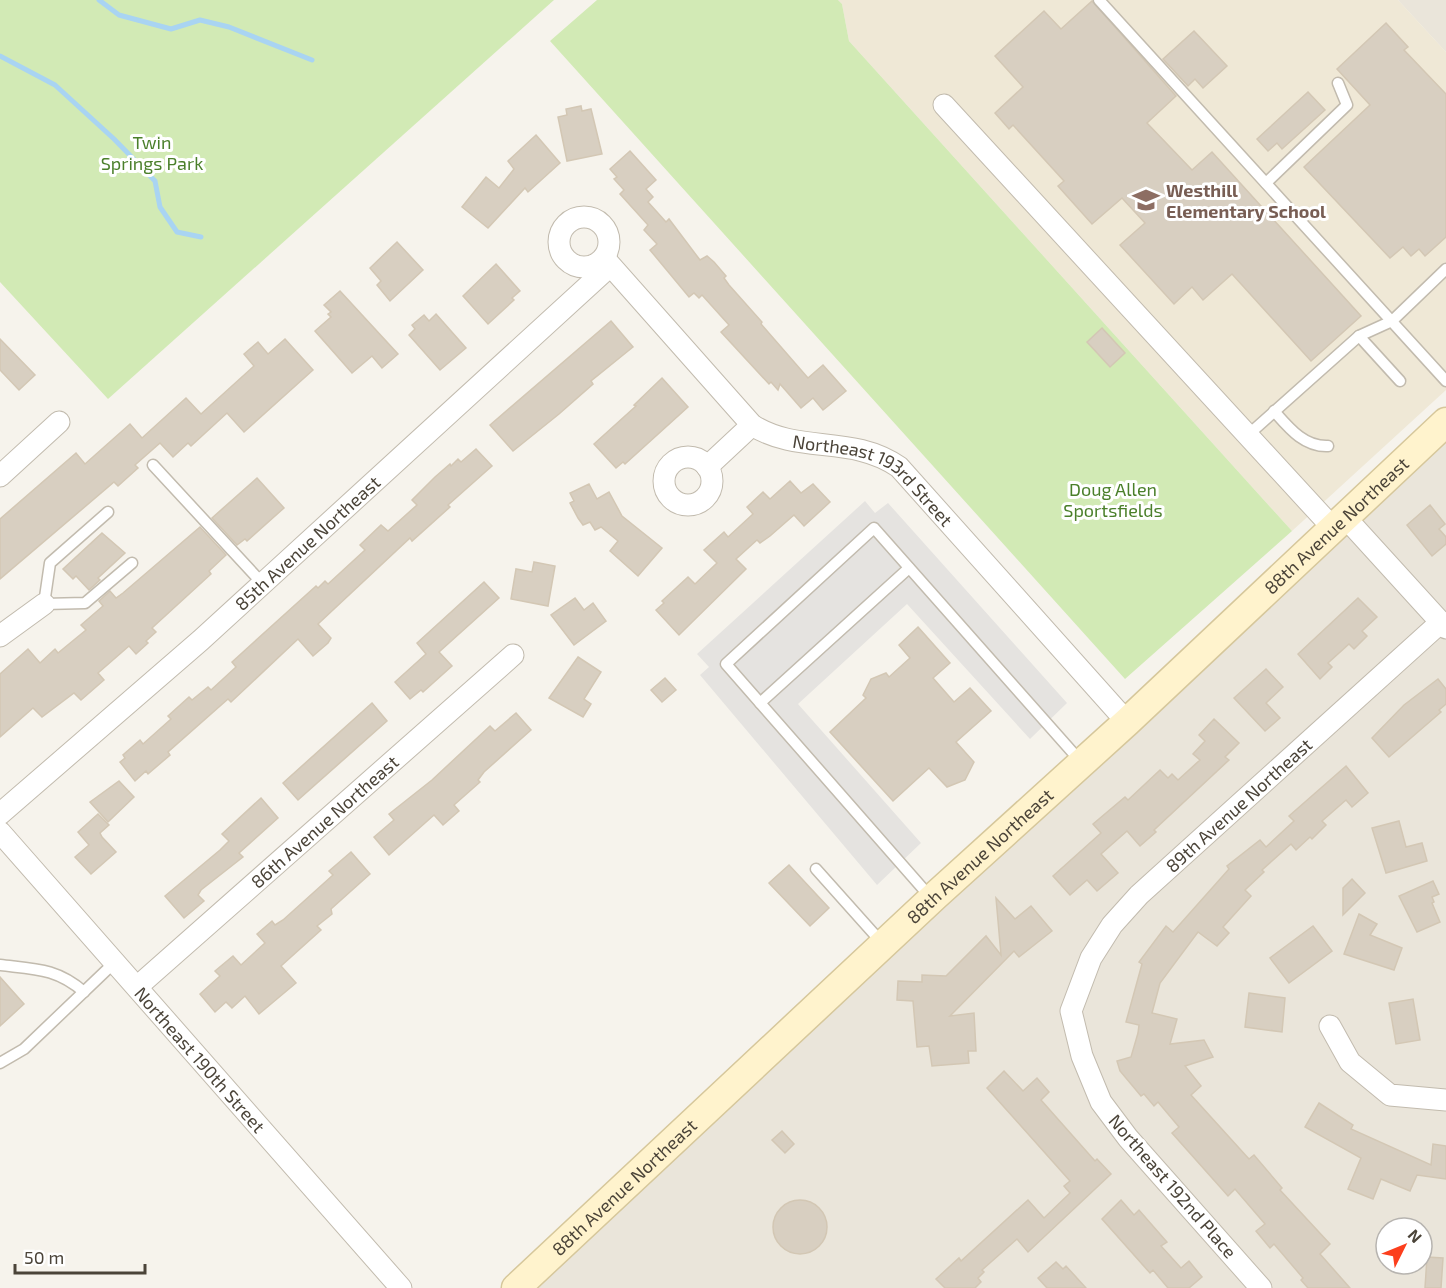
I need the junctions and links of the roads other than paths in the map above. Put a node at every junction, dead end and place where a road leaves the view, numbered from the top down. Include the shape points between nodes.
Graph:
1 (1099, 0) edge
2 (1338, 82) dead end
3 (944, 105) dead end
4 (1266, 183) junction
5 (607, 262) joint
6 (1446, 269) edge
7 (1392, 321) junction
8 (1359, 336) junction
9 (1400, 381) dead end
10 (1446, 381) edge
11 (1274, 411) junction
12 (59, 422) dead end
13 (1446, 422) edge
14 (752, 425) junction
15 (1248, 435) junction
16 (1328, 446) dead end
17 (153, 465) dead end
18 (707, 466) dead end
19 (0, 476) edge
20 (108, 512) dead end
21 (1338, 522) junction
22 (132, 563) dead end
23 (909, 568) junction
24 (263, 584) junction
25 (44, 604) junction
26 (1443, 625) edge
27 (0, 636) edge
28 (513, 655) dead end
29 (760, 703) junction
30 (1127, 722) junction
31 (1082, 763) junction
32 (0, 814) edge
33 (0, 832) edge
34 (816, 869) dead end
35 (932, 898) junction
36 (883, 944) junction
37 (115, 962) junction
38 (0, 965) edge
39 (136, 987) junction
40 (84, 992) junction
41 (1071, 1011) joint
42 (1330, 1026) dead end
43 (0, 1063) edge
44 (1446, 1100) edge
45 (401, 1288) edge
46 (516, 1288) edge
47 (1262, 1288) edge

1 - 4 lane
2 - 4 lane via 1347,105
3 - 15 street
4 - 7 lane
5 - 14 street, Northeast 193rd Street
5 - 24 street, 85th Avenue Northeast
6 - 7 lane
7 - 8 lane
7 - 10 lane
8 - 9 lane
8 - 11 lane
11 - 15 lane
11 - 16 lane via 1315,447
12 - 19 street
13 - 21 street, 88th Avenue Northeast
14 - 18 street
14 - 30 street, Northeast 193rd Street via 780,439 867,450 899,467
15 - 21 street
17 - 24 lane
20 - 25 lane via 50,563
21 - 26 street
21 - 30 street, 88th Avenue Northeast
22 - 25 lane via 85,603
23 - 29 lane
23 - 29 lane via 874,528 726,664
23 - 31 lane
24 - 32 street, 85th Avenue Northeast
25 - 27 street
26 - 41 street, 89th Avenue Northeast via 1139,895 1090,958
28 - 39 street, 86th Avenue Northeast
29 - 35 lane
30 - 31 street, 88th Avenue Northeast
31 - 35 street, 88th Avenue Northeast
33 - 37 street, Northeast 190th Street
34 - 36 lane
35 - 36 street, 88th Avenue Northeast
36 - 46 street, 88th Avenue Northeast
37 - 39 street, Northeast 190th Street
37 - 40 lane
38 - 40 lane via 53,971 69,978
39 - 45 street, Northeast 190th Street
40 - 43 lane via 24,1049
41 - 47 street, Northeast 192nd Place via 1082,1056 1101,1102 1128,1138
42 - 44 street via 1350,1062 1390,1095

